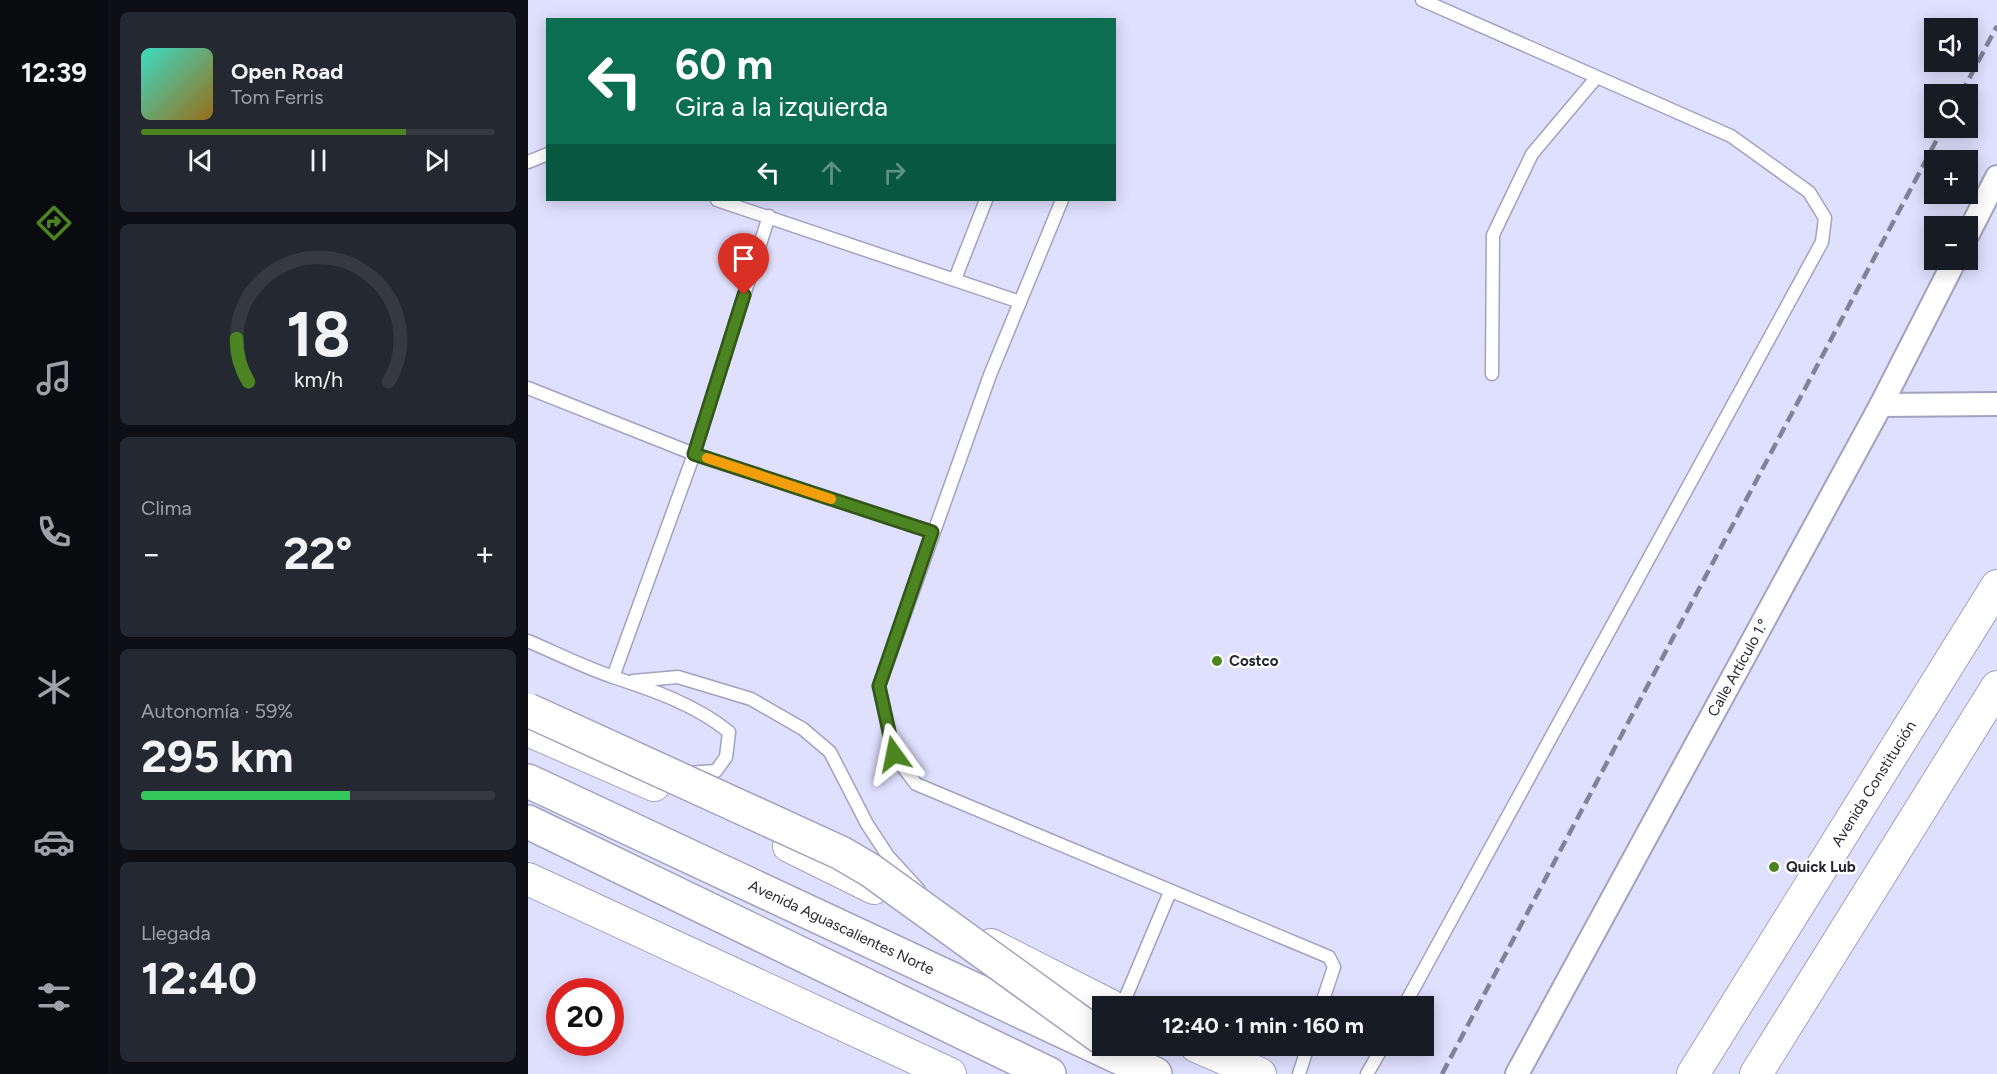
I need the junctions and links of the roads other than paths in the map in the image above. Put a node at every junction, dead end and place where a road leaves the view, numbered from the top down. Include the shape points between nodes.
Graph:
1 (1422, 0) edge
2 (1596, 78) junction
3 (546, 155) edge
4 (528, 162) edge
5 (1997, 177) edge
6 (720, 201) edge
7 (986, 201) edge
8 (1062, 201) edge
9 (769, 216) junction
10 (1977, 216) edge
11 (1950, 270) edge
12 (955, 279) junction
13 (1020, 302) junction
14 (1492, 374) dead end
15 (528, 388) edge
16 (1997, 404) edge
17 (1881, 405) junction
18 (694, 454) junction
19 (932, 532) junction
20 (1997, 586) edge
21 (528, 641) edge
22 (613, 677) junction
23 (633, 681) junction
24 (1997, 687) edge
25 (528, 710) edge
26 (528, 730) edge
27 (634, 776) junction
28 (530, 782) edge
29 (528, 822) edge
30 (528, 879) edge
31 (1170, 892) junction
32 (964, 932) junction
33 (1092, 996) edge
34 (1126, 996) edge
35 (1324, 996) edge
36 (1409, 996) edge
37 (1092, 1031) edge
38 (1127, 1056) edge
39 (1218, 1056) edge
40 (1305, 1056) edge
41 (1377, 1056) edge
42 (1149, 1071) edge
43 (1251, 1072) edge
44 (950, 1074) edge
45 (1049, 1074) edge
46 (1299, 1074) edge
47 (1367, 1074) edge
48 (1517, 1074) edge
49 (1693, 1074) edge
50 (1756, 1074) edge

1 - 2 lane
2 - 14 lane via 1532,154 1493,235
2 - 36 lane via 1731,136 1809,192 1825,218 1822,242
3 - 4 lane
5 - 10 street
6 - 9 lane
7 - 12 lane
8 - 13 lane
9 - 12 lane
9 - 18 lane
11 - 17 street, Calle Artículo 1.º
12 - 13 lane
13 - 19 lane
15 - 18 lane
16 - 17 street
17 - 48 street, Calle Artículo 1.º
18 - 19 lane
18 - 22 lane
19 - 31 lane via 879,686 894,754 916,784
20 - 49 main road, Avenida Constitución
21 - 22 lane
22 - 23 lane
23 - 27 lane via 709,716 729,732 726,757 716,771
23 - 32 lane via 678,677 751,699 803,729 830,752 888,856
24 - 50 main road
25 - 37 main road, bridge via 841,853
26 - 27 main road
27 - 32 main road via 740,822
28 - 42 main road, Avenida Aguascalientes Norte
29 - 45 main road
30 - 44 main road
31 - 34 lane
31 - 35 lane via 1329,957 1334,967
32 - 33 main road
38 - 42 main road
39 - 43 main road
40 - 46 lane
41 - 47 lane

